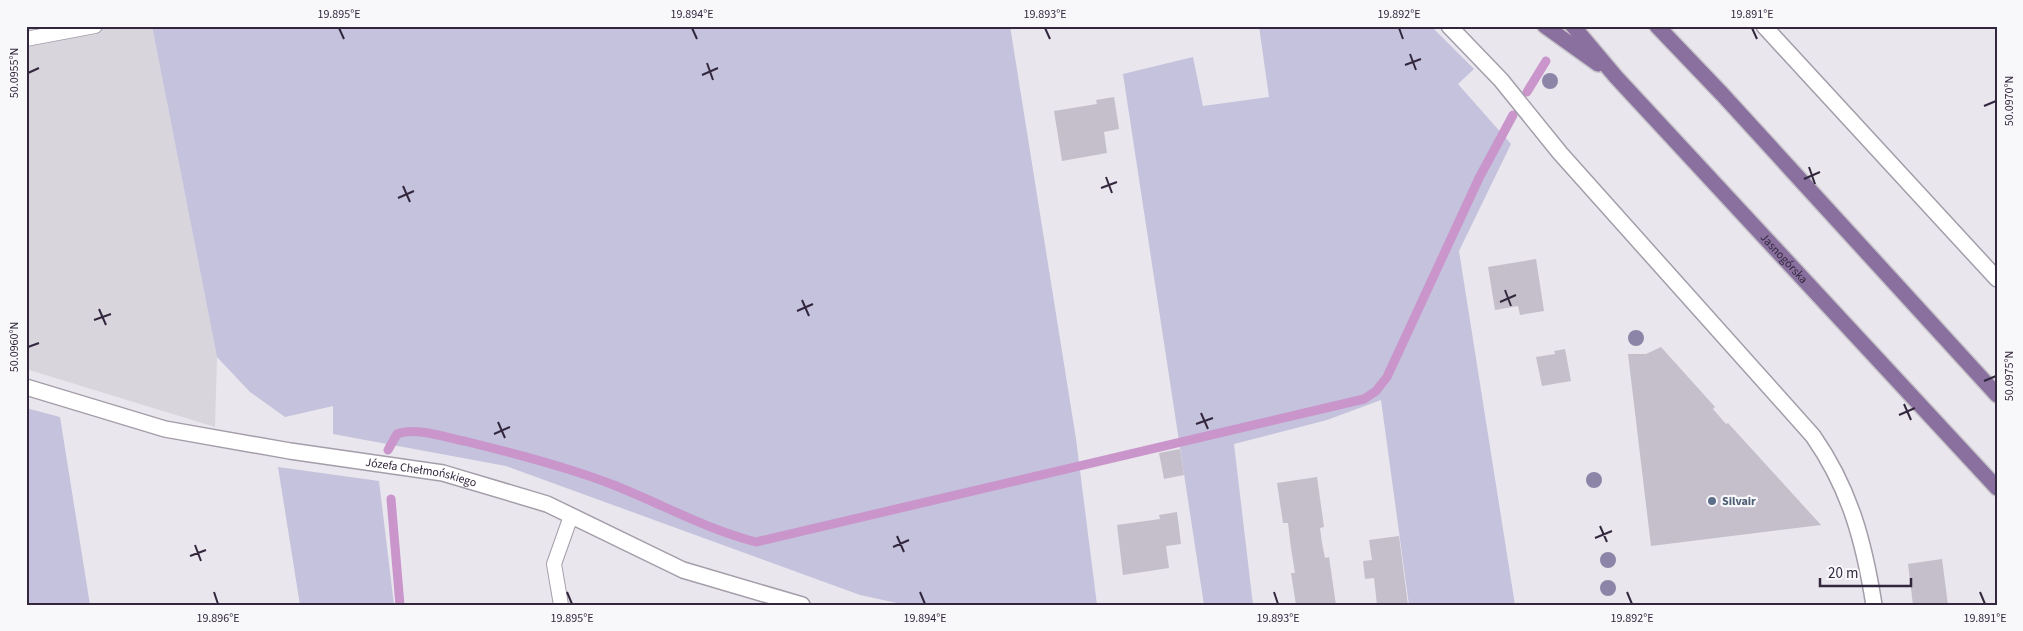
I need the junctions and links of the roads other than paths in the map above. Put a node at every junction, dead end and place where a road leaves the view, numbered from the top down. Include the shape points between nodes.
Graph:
1 (95, 26) edge
2 (1449, 26) edge
3 (1545, 26) edge
4 (1573, 26) edge
5 (1764, 26) edge
6 (1661, 29) edge
7 (26, 39) edge
8 (1616, 77) junction
9 (1997, 279) edge
10 (26, 387) edge
11 (1997, 395) edge
12 (1997, 488) edge
13 (571, 516) junction
14 (561, 605) edge
15 (802, 605) edge
16 (1874, 605) edge

1 - 7 lane
2 - 16 street via 1501,80 1560,153 1813,436 1839,476 1847,496 1859,532
3 - 8 main road
4 - 8 main road, Jasnogórska
5 - 9 street
6 - 11 main road
8 - 12 main road, Jasnogórska
10 - 13 street, Józefa Chełmońskiego via 165,428 290,451 443,473 547,504
13 - 14 lane via 554,564
13 - 15 street, Józefa Chełmońskiego via 683,570

